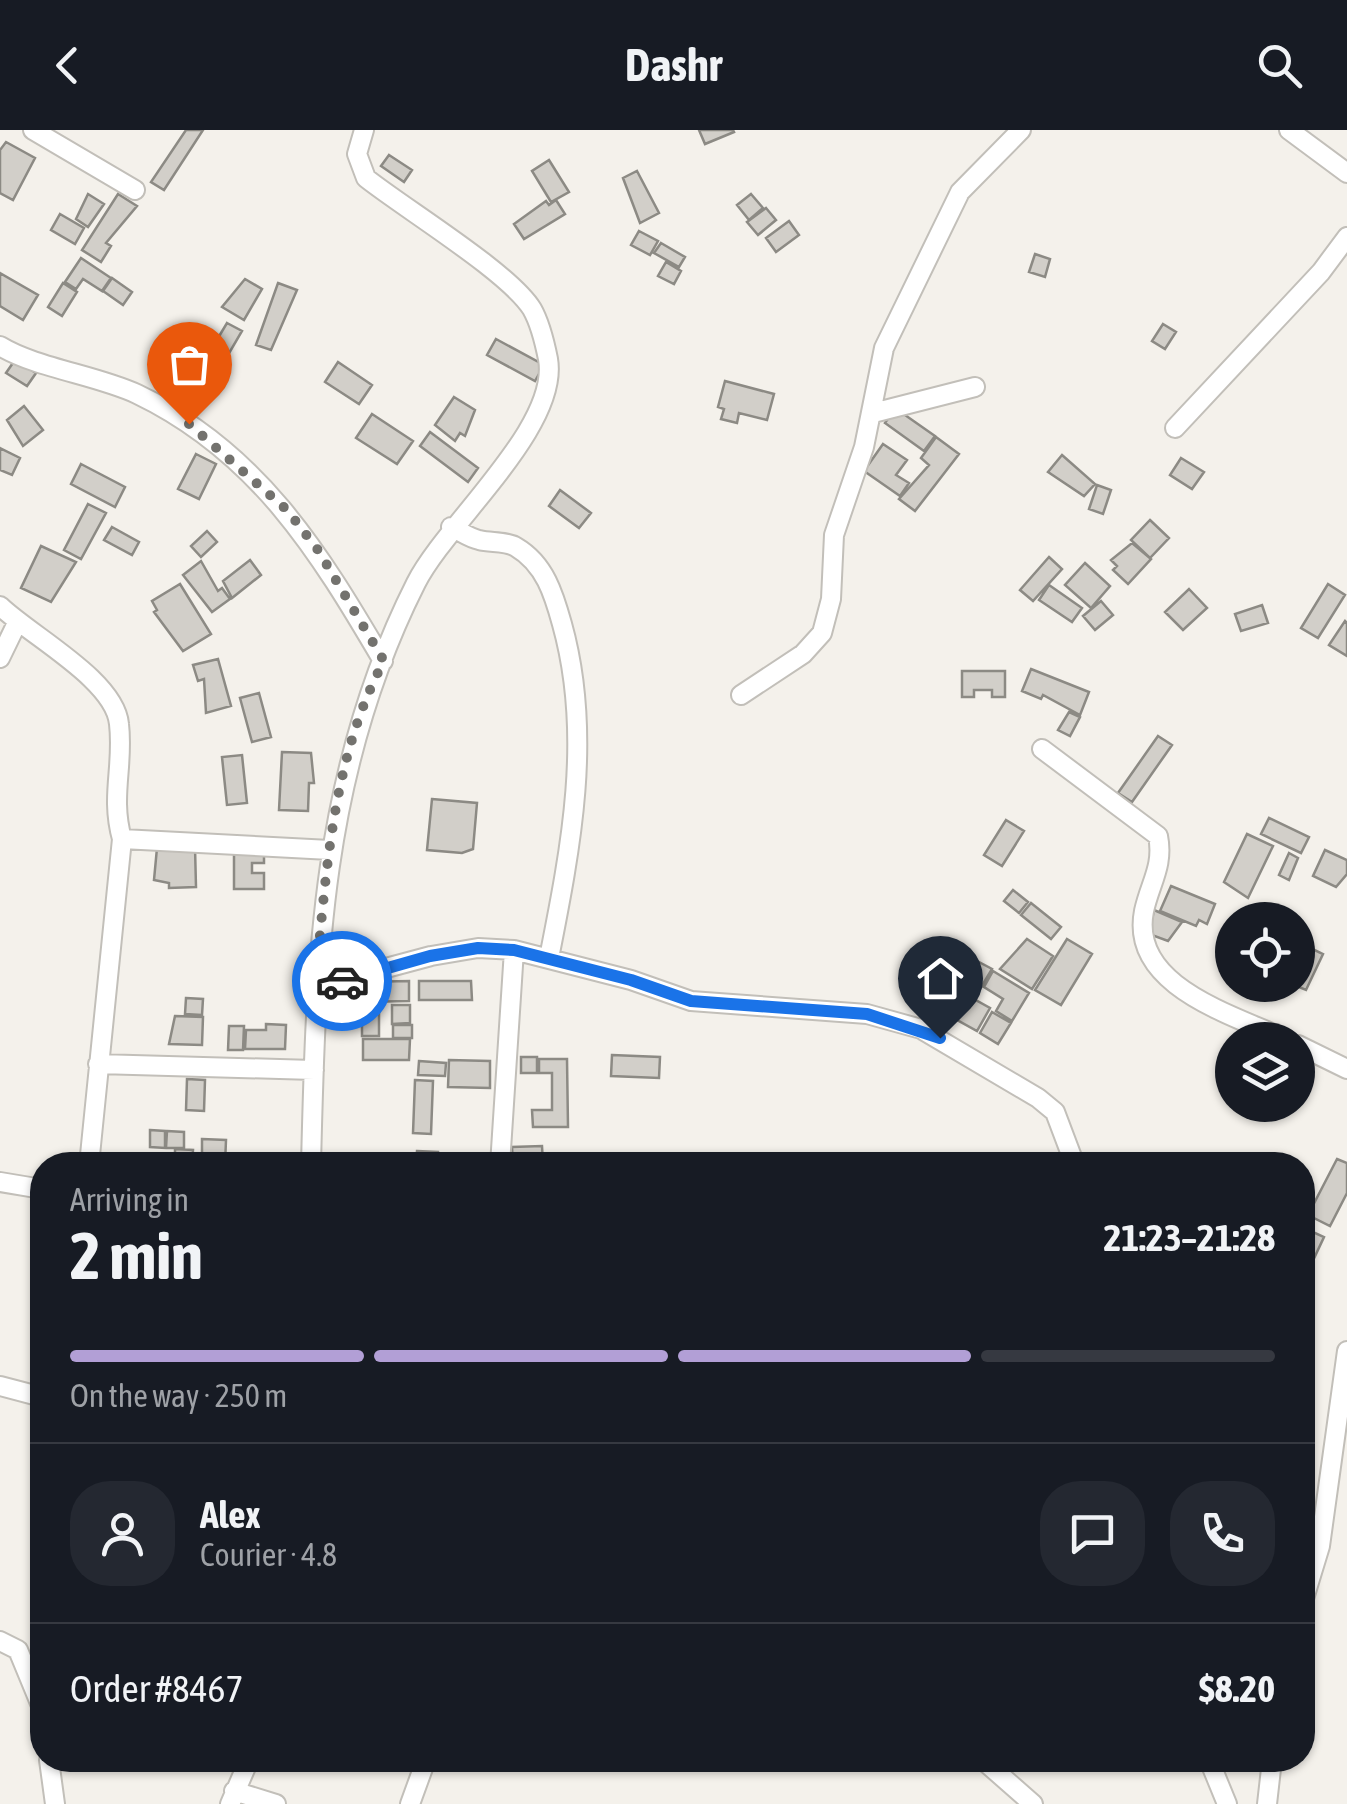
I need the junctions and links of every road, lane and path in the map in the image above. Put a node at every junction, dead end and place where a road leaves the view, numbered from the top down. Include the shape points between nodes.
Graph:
1 (33, 130) edge
2 (364, 130) edge
3 (1021, 130) edge
4 (1289, 130) edge
5 (1347, 173) edge
6 (135, 190) dead end
7 (1347, 237) edge
8 (0, 346) edge
9 (976, 387) dead end
10 (873, 413) junction
11 (1175, 428) dead end
12 (452, 527) junction
13 (0, 606) edge
14 (17, 622) junction
15 (0, 658) edge
16 (384, 661) junction
17 (742, 695) dead end
18 (1042, 749) dead end
19 (122, 840) junction
20 (330, 850) junction
21 (514, 950) junction
22 (550, 958) junction
23 (315, 987) junction
24 (1249, 1022) edge
25 (1315, 1053) edge
26 (98, 1064) junction
27 (1347, 1069) edge
28 (314, 1070) junction
29 (91, 1152) edge
30 (312, 1152) edge
31 (501, 1152) edge
32 (1069, 1152) edge
33 (0, 1182) edge
34 (30, 1187) edge
35 (1347, 1351) edge
36 (0, 1386) edge
37 (30, 1393) edge
38 (1315, 1563) edge
39 (0, 1641) edge
40 (30, 1679) edge
41 (51, 1772) edge
42 (243, 1772) edge
43 (422, 1772) edge
44 (997, 1772) edge
45 (1215, 1772) edge
46 (1271, 1772) edge
47 (232, 1797) edge
48 (55, 1804) edge
49 (276, 1804) edge
50 (410, 1804) edge
51 (1034, 1804) edge
52 (1227, 1804) edge
53 (1267, 1804) edge

1 - 6 street
2 - 12 street via 357,154 366,178 511,286 532,309 549,362 546,399 528,430
3 - 10 street via 960,192 884,348
4 - 5 street
7 - 11 street
8 - 16 street via 137,394 189,424 287,510
9 - 10 street
10 - 17 street via 834,534 822,633
12 - 16 street via 415,584
12 - 22 street via 516,546 537,565 553,589 570,654 579,722 574,822
13 - 14 street
14 - 15 street
14 - 19 street via 86,675 114,708 120,723 114,812
16 - 20 street via 357,725
18 - 24 street via 1158,836 1161,863 1143,928 1160,970 1174,986
19 - 20 street
19 - 26 street
20 - 23 street
21 - 22 street
21 - 23 street via 430,956
21 - 31 street
22 - 32 street via 691,1001 867,1014 921,1029 1055,1112
23 - 28 street
25 - 27 street
26 - 28 street
26 - 29 street
28 - 30 street
33 - 34 street
35 - 38 street
36 - 37 street
39 - 40 street via 18,1650
41 - 48 street
42 - 47 street
43 - 50 street
44 - 51 street
45 - 52 street
46 - 53 street
47 - 49 street

